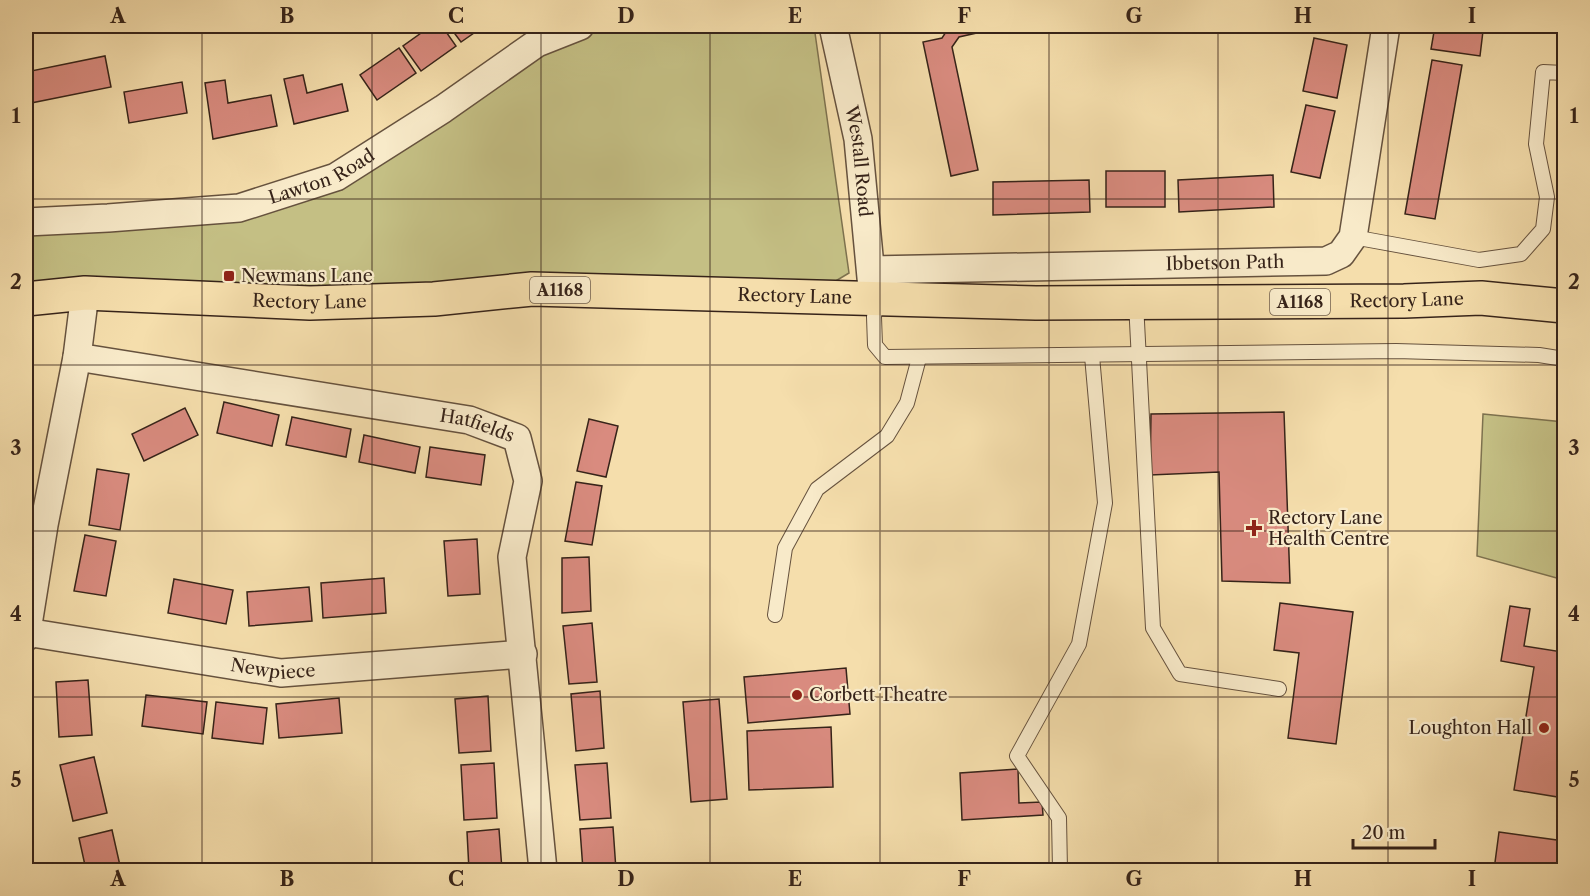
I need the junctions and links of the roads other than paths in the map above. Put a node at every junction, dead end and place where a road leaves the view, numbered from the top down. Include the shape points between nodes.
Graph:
1 (580, 26) edge
2 (833, 26) edge
3 (1386, 26) edge
4 (1564, 74) edge
5 (26, 222) edge
6 (1353, 237) junction
7 (874, 289) junction
8 (86, 293) junction
9 (26, 299) edge
10 (1136, 303) junction
11 (1564, 306) edge
12 (1140, 355) junction
13 (1092, 356) junction
14 (77, 357) junction
15 (919, 358) junction
16 (1564, 359) edge
17 (776, 615) dead end
18 (26, 635) edge
19 (523, 654) junction
20 (1279, 689) dead end
21 (543, 870) edge
22 (1060, 870) edge

1 - 5 street, Lawton Road via 537,43 336,177 239,208
2 - 7 street, Westall Road via 858,139
3 - 6 street
4 - 6 lane via 1543,72 1536,144 1547,197 1543,229 1521,254 1479,260
6 - 7 street, Ibbetson Path via 1341,254 1326,261
7 - 8 main road, Rectory Lane / A1168 via 532,289 434,299 310,303
7 - 10 main road, Rectory Lane / A1168 via 1036,303
7 - 15 lane via 875,345 885,357
8 - 9 main road, Rectory Lane / A1168
8 - 14 street
10 - 11 main road, Rectory Lane / A1168 via 1481,298
10 - 12 lane
12 - 13 lane
12 - 16 lane via 1396,351
12 - 20 lane via 1153,628 1180,674
13 - 15 lane
13 - 22 lane via 1105,503 1079,644 1017,756 1059,818
14 - 18 street
14 - 19 street, Hatfields via 469,420 517,438 528,481 512,557
15 - 17 lane via 908,403 887,436 817,489 784,548
18 - 19 street, Newpiece via 282,674
19 - 21 street, Hatfields

